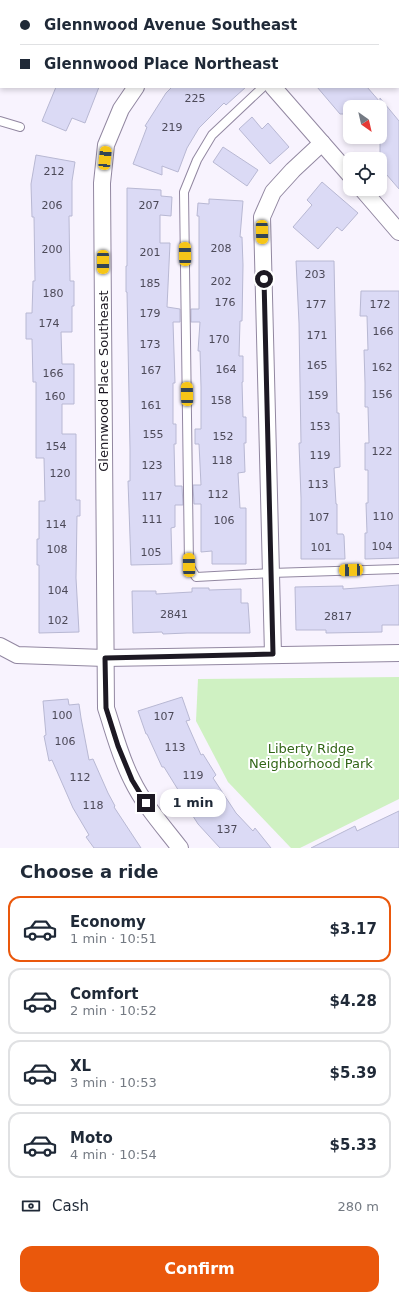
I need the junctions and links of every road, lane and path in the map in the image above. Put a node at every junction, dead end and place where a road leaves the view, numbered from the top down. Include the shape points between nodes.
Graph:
1 (135, 88) edge
2 (263, 88) edge
3 (274, 88) edge
4 (0, 121) edge
5 (20, 127) dead end
6 (322, 143) junction
7 (343, 167) edge
8 (368, 196) edge
9 (399, 232) edge
10 (399, 569) edge
11 (271, 573) junction
12 (0, 646) edge
13 (399, 653) edge
14 (273, 654) junction
15 (105, 658) junction
16 (180, 848) edge

1 - 15 street, Glennwood Place Southeast via 121,109 106,145 102,183
2 - 11 lane via 212,134 197,160 184,192 189,565 196,577
3 - 6 street
4 - 5 lane
6 - 7 street
6 - 11 street via 273,192 262,217
8 - 9 street
10 - 11 lane
11 - 14 street
12 - 15 street via 16,655
13 - 14 street
14 - 15 street
15 - 16 street, Glennwood Place Southeast via 106,708 118,746 132,780 153,814

